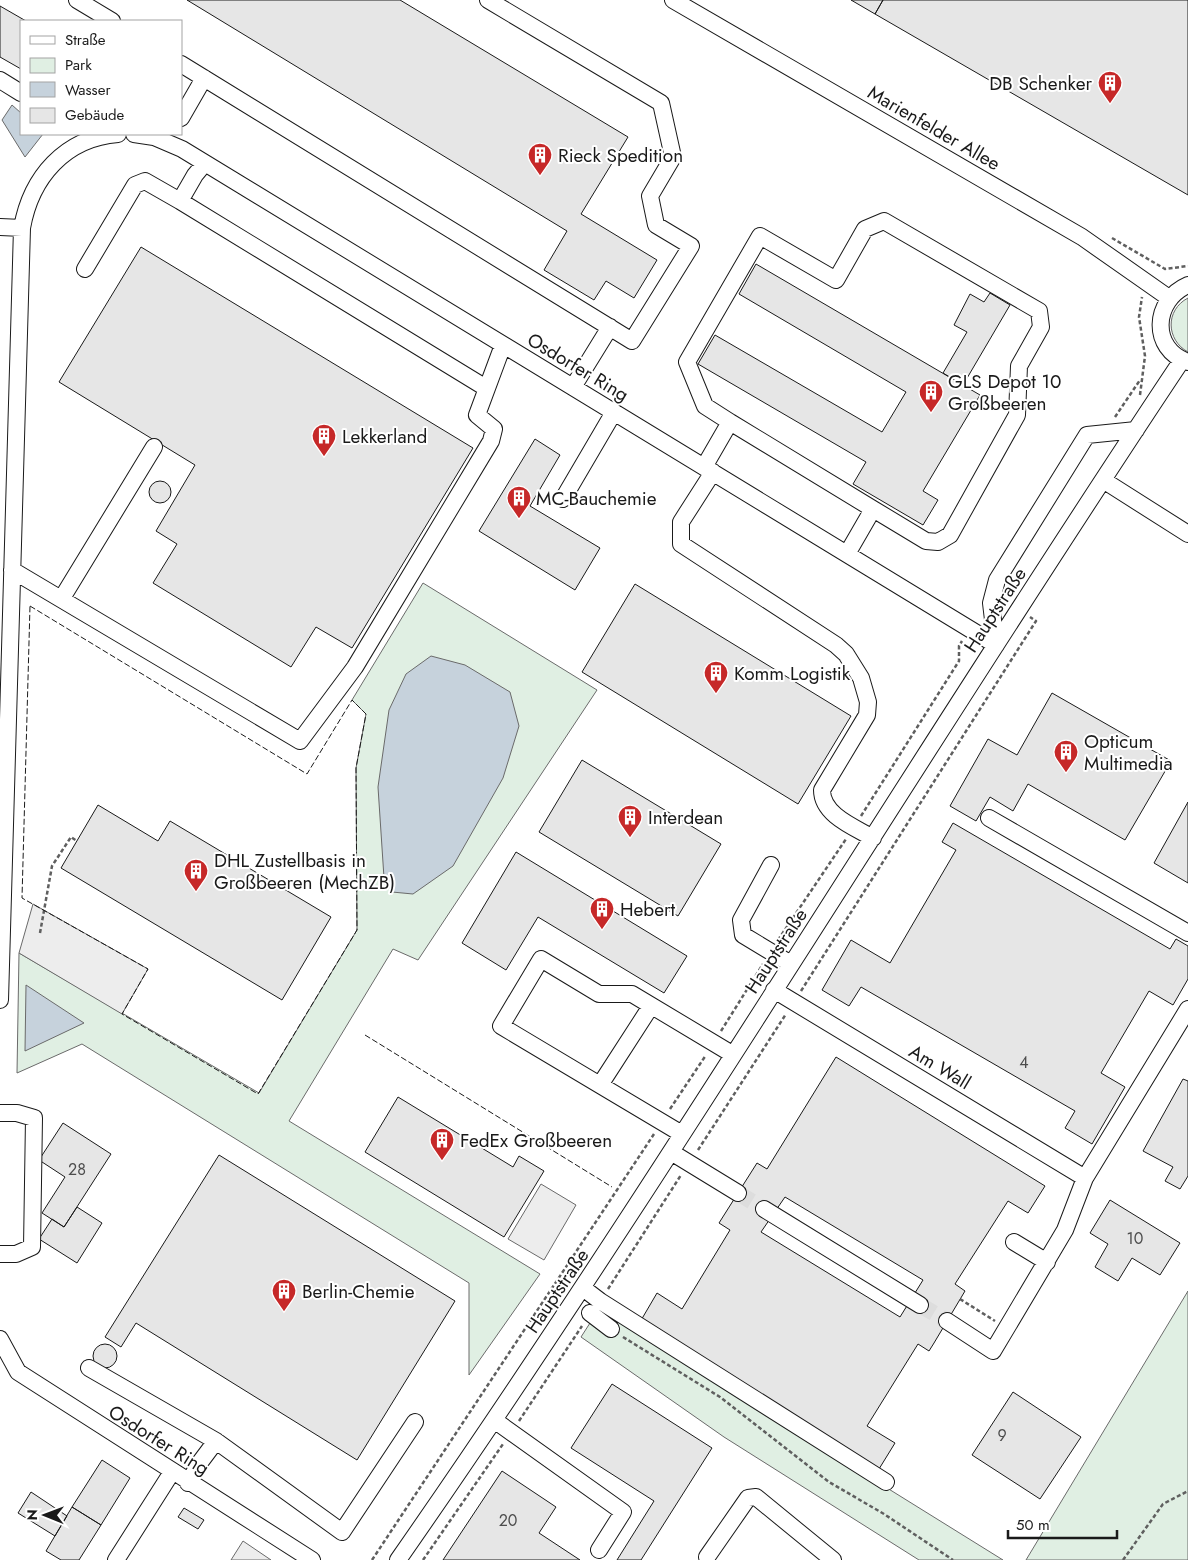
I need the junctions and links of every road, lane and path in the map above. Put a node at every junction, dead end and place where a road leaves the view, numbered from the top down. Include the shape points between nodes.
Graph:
1 (77, 0) edge
2 (488, 0) edge
3 (673, 0) edge
4 (110, 20) edge
5 (182, 65) edge
6 (204, 78) junction
7 (0, 80) edge
8 (20, 92) edge
9 (182, 116) edge
10 (108, 135) edge
11 (143, 135) edge
12 (79, 138) edge
13 (170, 138) edge
14 (205, 163) junction
15 (180, 201) junction
16 (0, 227) edge
17 (22, 228) junction
18 (85, 269) dead end
19 (1188, 285) edge
20 (1169, 298) junction
21 (610, 327) junction
22 (503, 345) junction
23 (1185, 361) edge
24 (1141, 379) dead end
25 (573, 387) junction
26 (486, 388) junction
27 (1141, 390) dead end
28 (614, 412) junction
29 (730, 422) junction
30 (1136, 430) junction
31 (154, 447) dead end
32 (708, 469) junction
33 (1103, 480) junction
34 (563, 500) dead end
35 (873, 510) junction
36 (1188, 534) edge
37 (847, 554) junction
38 (12, 570) junction
39 (62, 598) junction
40 (1028, 616) dead end
41 (963, 640) dead end
42 (996, 644) junction
43 (989, 818) dead end
44 (854, 827) junction
45 (873, 838) junction
46 (77, 841) dead end
47 (771, 865) dead end
48 (40, 933) dead end
49 (1188, 933) edge
50 (771, 951) junction
51 (791, 964) junction
52 (774, 990) junction
53 (0, 1000) edge
54 (739, 1002) junction
55 (794, 1002) junction
56 (651, 1006) junction
57 (744, 1006) dead end
58 (1188, 1009) edge
59 (770, 1023) dead end
60 (777, 1027) junction
61 (713, 1043) junction
62 (732, 1054) junction
63 (600, 1085) junction
64 (0, 1113) edge
65 (661, 1122) junction
66 (682, 1134) junction
67 (671, 1152) junction
68 (689, 1163) junction
69 (1085, 1178) junction
70 (738, 1193) tunnel mouth
71 (764, 1209) tunnel mouth
72 (1014, 1242) dead end
73 (0, 1254) edge
74 (1047, 1262) junction
75 (583, 1288) junction
76 (960, 1299) dead end
77 (920, 1305) tunnel mouth
78 (595, 1307) junction
79 (947, 1322) tunnel mouth
80 (996, 1322) dead end
81 (611, 1330) joint
82 (0, 1339) edge
83 (89, 1368) dead end
84 (494, 1420) junction
85 (415, 1422) dead end
86 (512, 1432) junction
87 (216, 1441) junction
88 (172, 1472) junction
89 (188, 1482) junction
90 (886, 1482) dead end
91 (1188, 1491) edge
92 (599, 1550) dead end
93 (376, 1555) junction
94 (708, 1559) edge
95 (116, 1560) edge
96 (312, 1560) edge
97 (372, 1560) edge
98 (383, 1560) edge
99 (398, 1560) edge
100 (423, 1560) edge
101 (833, 1560) edge
102 (953, 1560) edge
103 (1123, 1560) edge

1 - 4 street
2 - 21 street via 661,104 673,157 650,196 656,225 691,246 632,341
3 - 20 street, Marienfelder Allee via 1082,237
5 - 6 street
6 - 9 street
6 - 21 street
7 - 8 street
10 - 12 street
11 - 13 street, Osdorfer Ring
12 - 17 street via 41,176 26,209
13 - 14 street, Osdorfer Ring
14 - 15 street
14 - 22 street, Osdorfer Ring
15 - 18 street via 145,181 135,185
15 - 26 street
16 - 17 street
17 - 38 street
19 - 20 street
20 - 23 street via 1162,315 1161,332 1172,353
21 - 25 street
22 - 25 street, Osdorfer Ring
22 - 26 street
23 - 30 street, Hauptstraße
24 - 27 path
25 - 28 street, Osdorfer Ring
26 - 39 street via 477,415 494,429 491,441 355,667 300,741
28 - 32 street, Osdorfer Ring
28 - 34 street
29 - 32 street
29 - 35 street
29 - 35 street via 705,406 687,362 760,236 836,280 865,229 884,221 1039,311 1041,327 1019,366 1017,415 950,535 938,542 926,541
30 - 33 street, Hauptstraße
30 - 42 street via 1087,435 997,580 991,603
31 - 39 street
32 - 37 street, Osdorfer Ring
32 - 44 street via 681,522 682,544 836,646 846,654 863,685 868,702 867,715 822,790 825,806
33 - 36 street
33 - 42 street, Hauptstraße
35 - 37 street
37 - 42 street, Osdorfer Ring
38 - 39 street
38 - 53 street
40 - 55 path via 1036,621
41 - 44 path via 959,646 959,661
42 - 45 street, Hauptstraße
43 - 49 street
44 - 45 street
44 - 50 path
45 - 51 street, Hauptstraße
46 - 48 path via 71,837 52,866
47 - 50 street via 741,920 741,927 744,934
50 - 51 street
50 - 54 path
51 - 52 street, Hauptstraße
52 - 55 street, Am Wall
52 - 62 street, Hauptstraße
54 - 57 path
54 - 61 path
55 - 60 path
55 - 69 street, Am Wall
56 - 61 street
56 - 63 street
56 - 63 street via 632,994 599,994 541,959 501,1026
58 - 69 street
59 - 60 path
60 - 68 path
61 - 62 street
61 - 65 path
62 - 66 street, Hauptstraße
63 - 65 street
64 - 73 street via 34,1118 32,1246 16,1254
65 - 66 street
65 - 93 path
66 - 67 street, Hauptstraße
67 - 68 street
67 - 75 street, Hauptstraße
68 - 70 street
68 - 78 path
69 - 74 street via 1065,1230
71 - 77 street
72 - 74 street
74 - 79 street via 992,1350
75 - 78 street
75 - 84 street, Hauptstraße
76 - 80 path
78 - 81 street
78 - 86 path
78 - 90 street
81 - 102 path via 720,1397 830,1482
82 - 88 street, Osdorfer Ring via 18,1372
83 - 87 street
84 - 86 street
84 - 99 street, Hauptstraße
85 - 87 street via 342,1532
86 - 92 street via 623,1512
86 - 100 path
87 - 89 street
88 - 89 street, Osdorfer Ring
88 - 95 street
89 - 96 street, Osdorfer Ring
91 - 103 path via 1163,1504
93 - 97 path
93 - 98 path
94 - 101 street via 748,1498 756,1497

